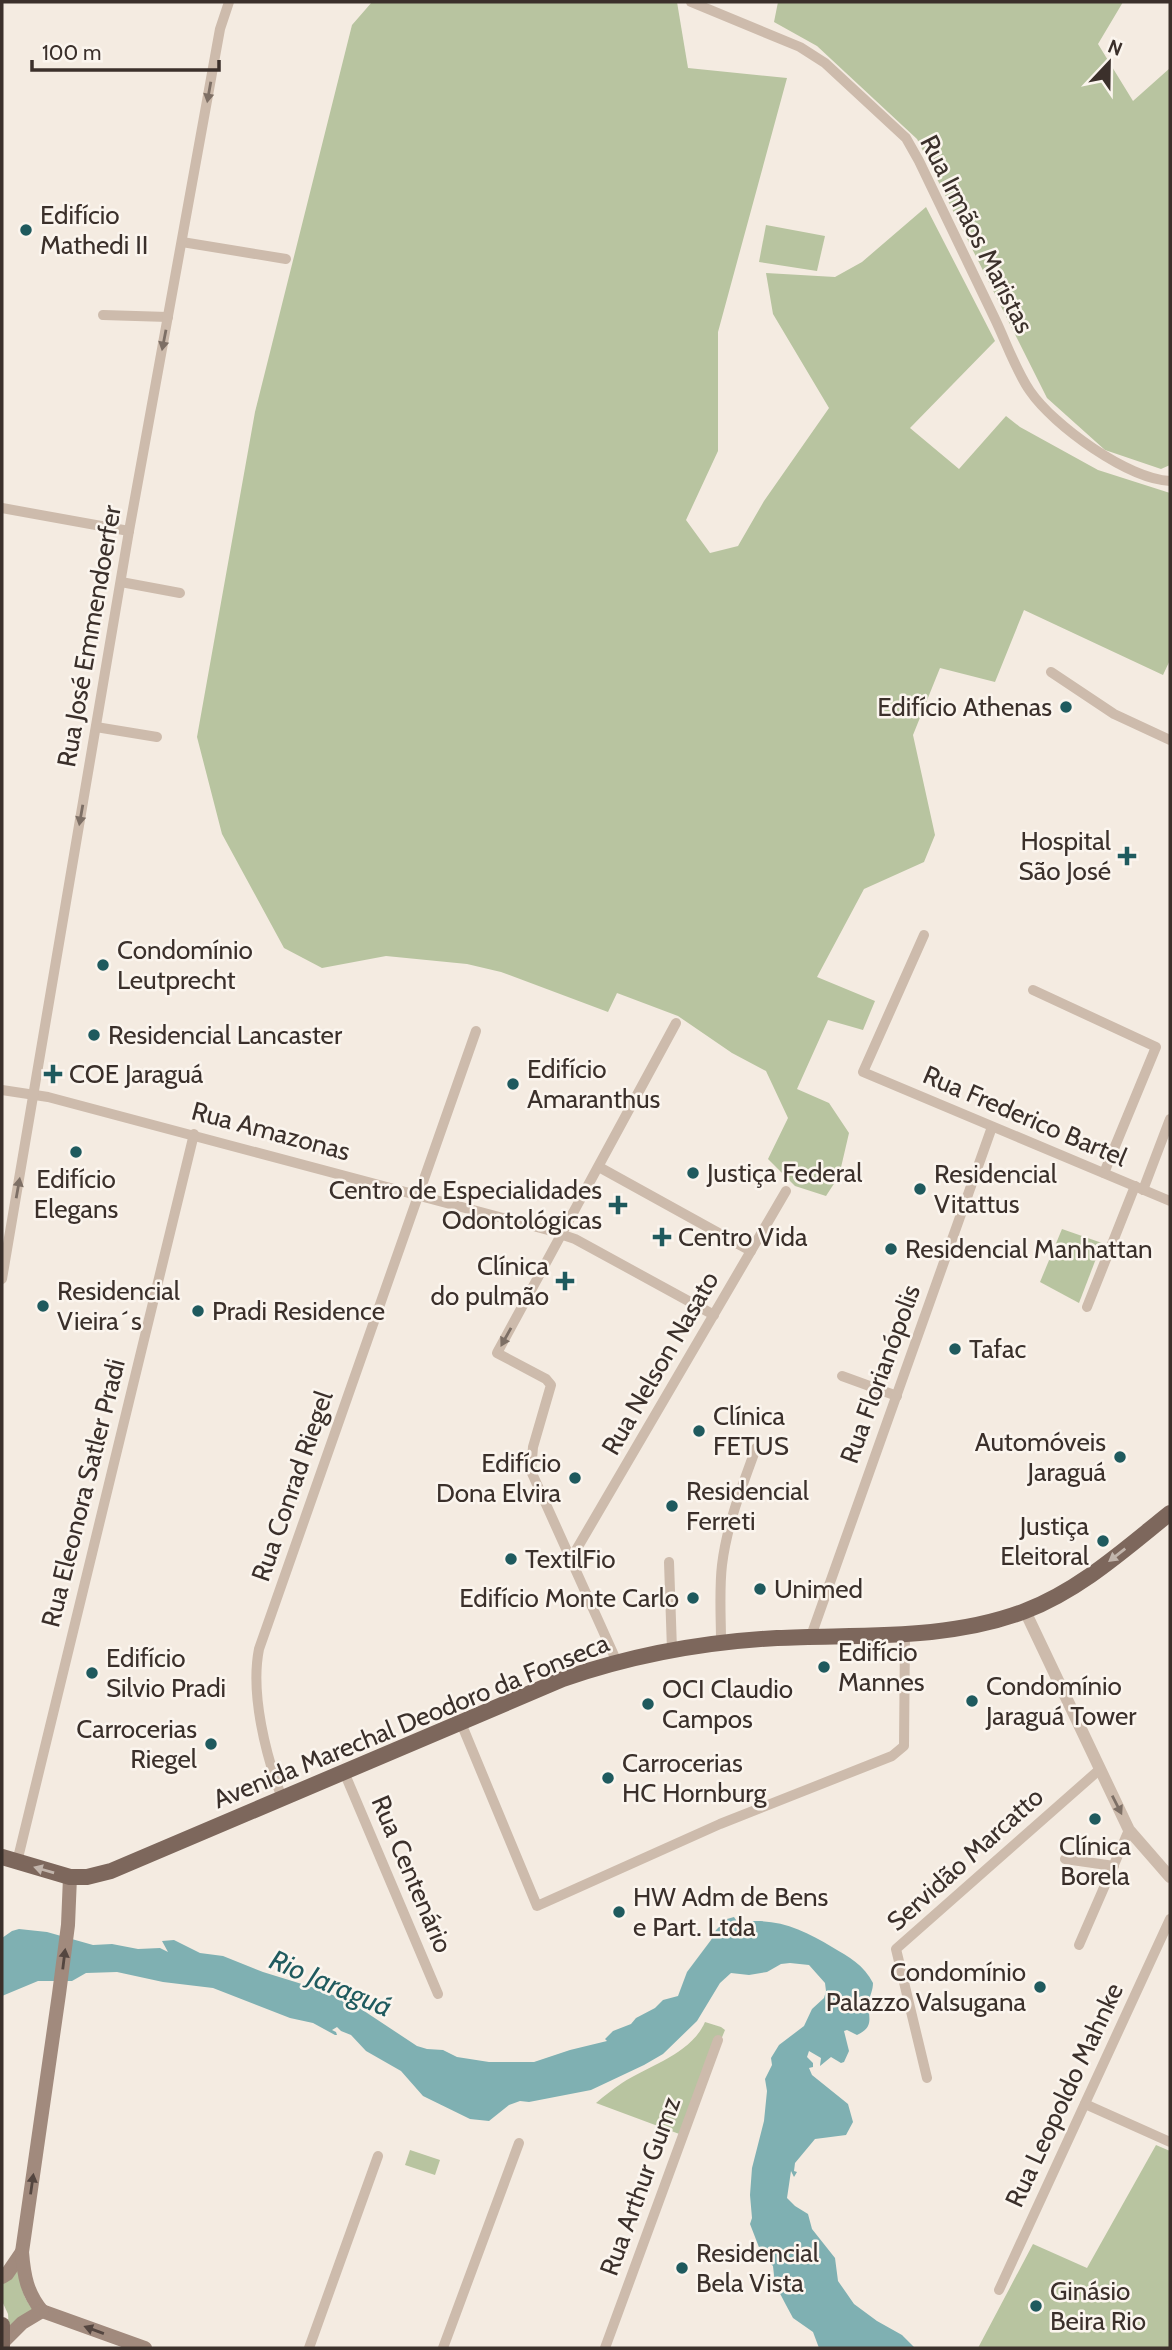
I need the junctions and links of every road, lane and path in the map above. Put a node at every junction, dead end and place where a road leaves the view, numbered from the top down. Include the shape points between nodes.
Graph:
1 (229, 2) edge
2 (691, 2) edge
3 (182, 242) junction
4 (286, 259) dead end
5 (103, 315) dead end
6 (168, 317) junction
7 (1170, 481) edge
8 (2, 508) edge
9 (129, 531) junction
10 (121, 582) junction
11 (180, 593) dead end
12 (1051, 672) dead end
13 (96, 727) junction
14 (157, 737) dead end
15 (1170, 740) edge
16 (924, 935) dead end
17 (1033, 990) dead end
18 (676, 1023) dead end
19 (476, 1031) dead end
20 (2, 1090) edge
21 (35, 1094) junction
22 (1170, 1119) edge
23 (992, 1127) junction
24 (194, 1134) junction
25 (599, 1167) junction
26 (1104, 1173) junction
27 (1139, 1188) junction
28 (786, 1191) dead end
29 (419, 1195) junction
30 (1170, 1200) edge
31 (563, 1235) junction
32 (751, 1251) junction
33 (2, 1279) edge
34 (1087, 1307) dead end
35 (715, 1315) junction
36 (842, 1376) dead end
37 (897, 1396) junction
38 (756, 1448) dead end
39 (1170, 1513) edge
40 (572, 1557) junction
41 (669, 1562) dead end
42 (1025, 1611) junction
43 (905, 1633) junction
44 (811, 1636) junction
45 (721, 1642) junction
46 (672, 1650) junction
47 (617, 1662) junction
48 (461, 1723) junction
49 (1099, 1770) junction
50 (344, 1772) junction
51 (282, 1798) junction
52 (1129, 1830) junction
53 (1065, 1859) dead end
54 (9, 1860) edge
55 (1114, 1866) junction
56 (70, 1877) junction
57 (1170, 1877) edge
58 (1170, 1919) edge
59 (1079, 1945) dead end
60 (438, 1994) dead end
61 (718, 2040) dead end
62 (927, 2078) dead end
63 (1085, 2104) junction
64 (1170, 2142) edge
65 (519, 2143) dead end
66 (378, 2156) dead end
67 (23, 2252) junction
68 (2, 2277) edge
69 (999, 2290) dead end
70 (42, 2311) junction
71 (2, 2337) edge
72 (145, 2348) edge
73 (309, 2348) edge
74 (443, 2348) edge
75 (604, 2348) edge

1 -> 3 street, Rua José Emmendoerfer via 220,29
2 - 7 street, Rua Irmãos Maristas via 800,47 906,138 1030,391 1078,438 1109,458 1142,475
3 - 4 street
3 - 6 street, Rua José Emmendoerfer
5 - 6 street
6 -> 9 street, Rua José Emmendoerfer
8 - 9 street
9 - 10 street, Rua José Emmendoerfer
10 - 11 street
10 - 13 street, Rua José Emmendoerfer
12 - 15 street via 1114,714
13 - 14 street
13 -> 21 street, Rua José Emmendoerfer
16 - 23 street, Rua Frederico Bartel via 863,1072
17 - 26 street via 1156,1047
18 - 25 street
19 - 29 street, Rua Conrad Riegel
20 - 21 street, Rua Amazonas
21 - 24 street, Rua Amazonas
33 -> 21 street, Rua José Emmendoerfer
22 - 27 street
23 - 26 street, Rua Frederico Bartel
23 - 37 street, Rua Florianópolis
24 - 29 street, Rua Amazonas
24 - 54 street, Rua Eleonora Satler Pradi
25 - 31 street
25 - 32 street
26 - 27 street, Rua Frederico Bartel
27 - 30 street, Rua Frederico Bartel
27 - 34 street
28 - 32 street, Rua Nelson Nasato
29 - 31 street, Rua Amazonas
29 - 51 street, Rua Conrad Riegel via 259,1649 255,1680
31 - 35 street, Rua Amazonas
31 -> 40 street via 497,1353 551,1385 531,1471
32 - 35 street, Rua Nelson Nasato
35 - 40 street, Rua Nelson Nasato
36 - 37 street
37 - 44 street, Rua Florianópolis
38 - 45 street via 725,1544
39 -> 42 main road, Avenida Marechal Deodoro da Fonseca via 1101,1567
40 - 47 street
41 - 46 street
42 - 43 main road, Avenida Marechal Deodoro da Fonseca via 963,1626
42 - 49 street
43 - 44 main road, Avenida Marechal Deodoro da Fonseca
43 - 48 street via 904,1746 892,1756 720,1824 537,1906
44 - 45 main road, Avenida Marechal Deodoro da Fonseca
45 - 46 main road, Avenida Marechal Deodoro da Fonseca
46 - 47 main road, Avenida Marechal Deodoro da Fonseca
47 - 48 main road, Avenida Marechal Deodoro da Fonseca via 563,1679
48 - 50 main road, Avenida Marechal Deodoro da Fonseca
49 -> 52 street
49 - 62 street, Servidão Marcatto via 896,1949
50 - 51 main road, Avenida Marechal Deodoro da Fonseca
50 - 60 street, Rua Centenário
51 - 56 main road, Avenida Marechal Deodoro da Fonseca via 125,1866
52 - 55 street
52 - 57 street
53 - 55 street
56 -> 54 main road
55 - 59 street
67 -> 56 main road via 68,1925
58 - 63 street, Rua Leopoldo Mahnke
61 - 75 street, Rua Arthur Gumz
63 - 64 street
63 - 69 street, Rua Leopoldo Mahnke
65 - 74 street
66 - 73 street
67 - 68 main road
67 - 70 main road via 26,2286
70 - 71 main road
72 -> 70 main road

